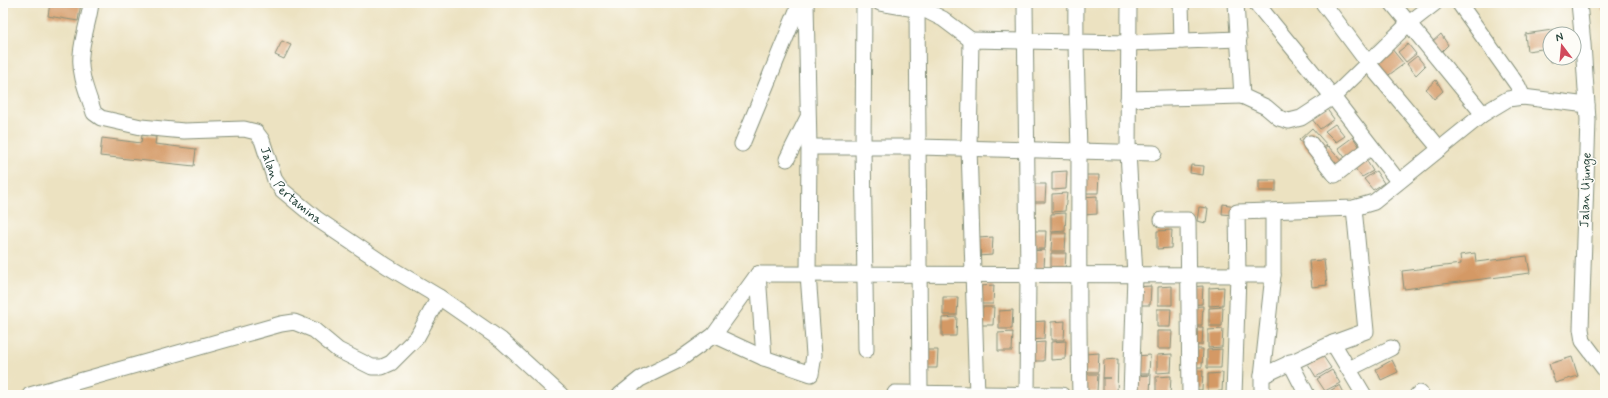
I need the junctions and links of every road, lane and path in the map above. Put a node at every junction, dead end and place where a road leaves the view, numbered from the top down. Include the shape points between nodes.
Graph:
1 (91, 3) edge
2 (800, 3) edge
3 (806, 3) edge
4 (864, 3) edge
5 (880, 3) edge
6 (1025, 3) edge
7 (1076, 3) edge
8 (1129, 3) edge
9 (1181, 3) edge
10 (1236, 3) edge
11 (1256, 3) edge
12 (1323, 3) edge
13 (1392, 3) edge
14 (1435, 3) edge
15 (1460, 3) edge
16 (1579, 3) edge
17 (917, 10) junction
18 (1408, 24) junction
19 (1239, 39) junction
20 (971, 40) junction
21 (1025, 41) junction
22 (1182, 41) junction
23 (1075, 42) junction
24 (1128, 43) junction
25 (1368, 63) junction
26 (1242, 96) junction
27 (1333, 97) junction
28 (1523, 97) junction
29 (1128, 99) junction
30 (1587, 105) junction
31 (1483, 114) junction
32 (808, 118) junction
33 (1310, 143) dead end
34 (742, 144) dead end
35 (1371, 146) junction
36 (809, 147) junction
37 (863, 147) junction
38 (919, 147) junction
39 (969, 148) junction
40 (1440, 149) junction
41 (1026, 150) junction
42 (1079, 151) junction
43 (1128, 152) junction
44 (1154, 153) dead end
45 (787, 159) dead end
46 (1398, 180) junction
47 (1354, 208) junction
48 (1273, 212) junction
49 (1162, 220) dead end
50 (758, 274) junction
51 (808, 274) junction
52 (866, 274) junction
53 (1028, 274) junction
54 (919, 275) junction
55 (973, 275) junction
56 (1078, 275) junction
57 (1134, 275) junction
58 (1188, 275) junction
59 (1238, 275) junction
60 (1272, 276) junction
61 (439, 297) junction
62 (714, 335) junction
63 (1333, 342) junction
64 (1391, 348) dead end
65 (866, 350) dead end
66 (764, 358) junction
67 (1290, 362) junction
68 (1349, 370) junction
69 (1605, 370) edge
70 (1262, 376) junction
71 (895, 393) dead end
72 (920, 393) junction
73 (977, 394) edge
74 (30, 395) edge
75 (561, 395) edge
76 (620, 395) edge
77 (1027, 395) edge
78 (1062, 395) edge
79 (1080, 395) edge
80 (1131, 395) edge
81 (1190, 395) edge
82 (1234, 395) edge
83 (1262, 395) edge
84 (1307, 395) edge
85 (1364, 395) edge
86 (1417, 395) edge
87 (1421, 395) edge

1 - 61 street, Jalan Pertamina via 81,55 81,69 96,116 148,128 184,131 253,130 260,136 275,180 282,190 323,223
2 - 34 street
3 - 32 street
4 - 37 street
5 - 17 street
6 - 21 street
7 - 23 street
8 - 24 street
9 - 22 street
10 - 19 street
11 - 27 street
12 - 25 street
13 - 18 street
14 - 18 street
15 - 28 street
16 - 30 street, Jalan Ujunge
17 - 20 street via 943,19
17 - 38 street
18 - 25 street
18 - 31 street
19 - 22 street
19 - 26 street
20 - 21 street
20 - 39 street
21 - 23 street
21 - 41 street
22 - 24 street
23 - 24 street
23 - 42 street
24 - 29 street
25 - 27 street
25 - 40 street
26 - 27 street via 1266,107 1279,118 1289,121 1301,118
26 - 29 street
27 - 35 street
28 - 30 street
28 - 31 street via 1508,99
29 - 43 street
30 - 69 street, Jalan Ujunge via 1581,329 1583,341
31 - 40 street
32 - 36 street
32 - 45 street
33 - 35 street via 1335,175
35 - 46 street
36 - 37 street
36 - 51 street
37 - 38 street
37 - 52 street
38 - 39 street
38 - 54 street
39 - 41 street
39 - 55 street
40 - 46 street
41 - 42 street
41 - 53 street
42 - 43 street
42 - 56 street
43 - 44 street
43 - 57 street
46 - 47 street via 1374,202
47 - 48 street
47 - 63 street via 1366,331
48 - 59 street via 1237,212
48 - 60 street
49 - 58 street via 1188,220
50 - 51 street
50 - 62 street
50 - 66 street
51 - 52 street
51 - 66 street via 814,355 811,374
52 - 54 street
52 - 65 street
53 - 55 street
53 - 56 street
53 - 77 street
54 - 55 street
54 - 72 street
55 - 73 street
56 - 57 street
56 - 79 street
57 - 58 street
57 - 80 street
58 - 59 street
58 - 81 street
59 - 60 street
59 - 82 street
60 - 70 street
61 - 74 street via 417,337 391,363 382,367 372,368 338,350 314,330 294,322
61 - 75 street, Jalan Pertamina via 501,340
62 - 66 street
62 - 76 street via 679,360 640,379
63 - 67 street
63 - 68 street
64 - 68 street
67 - 70 street
67 - 84 street
68 - 85 street
70 - 83 street
71 - 72 street
72 - 73 street
73 - 77 street
77 - 78 street
86 - 87 street

